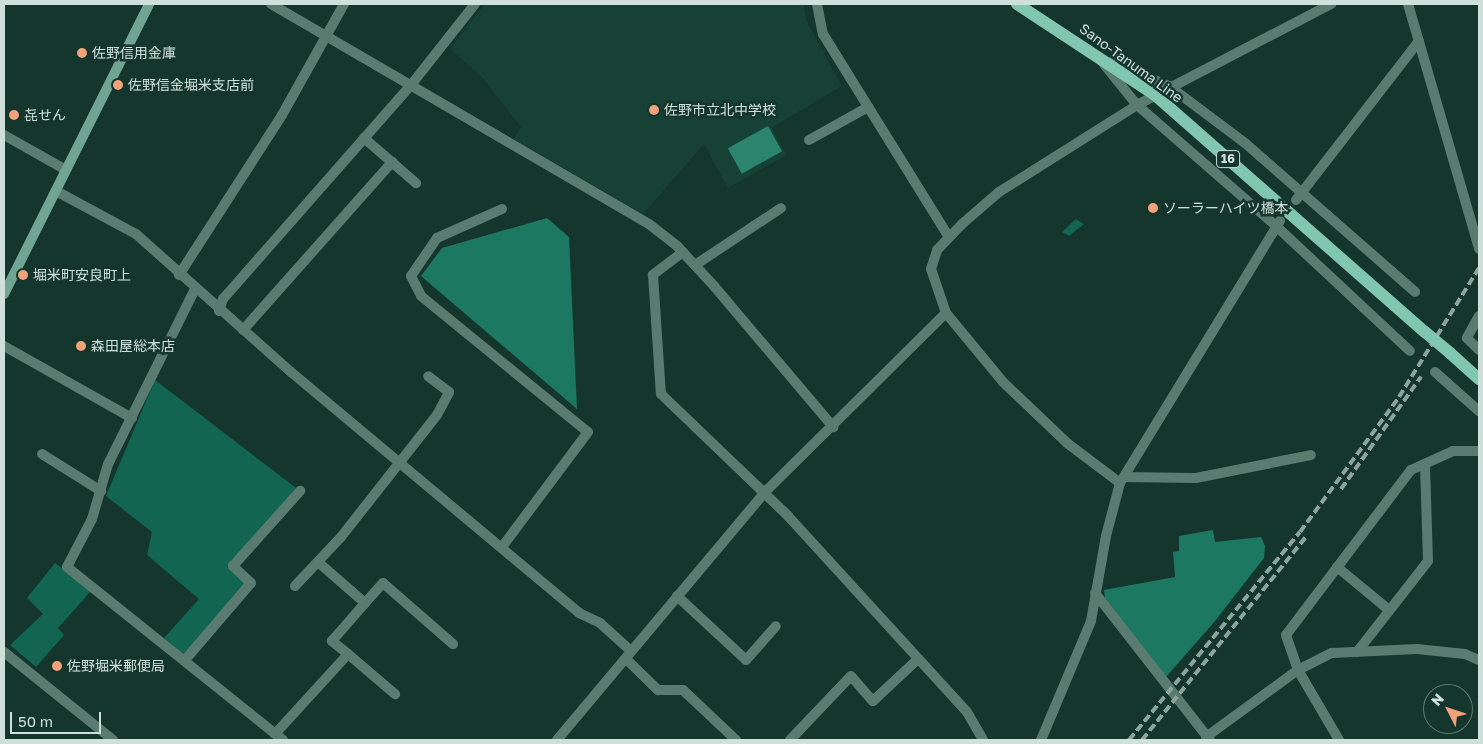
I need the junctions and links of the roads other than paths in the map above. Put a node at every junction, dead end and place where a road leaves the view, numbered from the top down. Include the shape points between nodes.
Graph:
1 (149, 4) edge
2 (271, 4) edge
3 (344, 4) edge
4 (475, 4) edge
5 (817, 4) edge
6 (1017, 4) edge
7 (1330, 4) edge
8 (1408, 4) edge
9 (327, 37) junction
10 (1419, 41) junction
11 (1097, 56) junction
12 (411, 85) junction
13 (1169, 86) junction
14 (1155, 95) junction
15 (1138, 105) junction
16 (868, 107) junction
17 (4, 135) edge
18 (364, 138) junction
19 (809, 140) dead end
20 (392, 162) junction
21 (66, 170) junction
22 (416, 183) dead end
23 (56, 191) junction
24 (1299, 196) junction
25 (781, 208) dead end
26 (502, 209) dead end
27 (1278, 224) junction
28 (949, 237) junction
29 (1479, 249) edge
30 (683, 252) junction
31 (695, 265) junction
32 (179, 275) junction
33 (195, 289) junction
34 (1416, 292) dead end
35 (4, 294) edge
36 (219, 310) junction
37 (946, 313) junction
38 (1479, 316) edge
39 (243, 330) junction
40 (4, 346) edge
41 (1479, 350) edge
42 (1410, 351) dead end
43 (1436, 372) dead end
44 (428, 376) dead end
45 (1479, 379) edge
46 (1479, 411) edge
47 (132, 418) junction
48 (833, 427) junction
49 (1479, 451) edge
50 (42, 454) dead end
51 (1311, 455) dead end
52 (400, 463) junction
53 (1425, 464) junction
54 (1122, 480) junction
55 (100, 491) junction
56 (300, 491) dead end
57 (764, 494) junction
58 (502, 547) junction
59 (318, 562) junction
60 (1337, 567) junction
61 (295, 586) dead end
62 (1096, 594) junction
63 (677, 596) junction
64 (365, 603) junction
65 (1389, 610) junction
66 (776, 626) dead end
67 (453, 644) dead end
68 (4, 652) edge
69 (1357, 652) junction
70 (348, 654) junction
71 (629, 655) junction
72 (918, 659) junction
73 (185, 660) junction
74 (1479, 660) edge
75 (1298, 670) junction
76 (395, 694) dead end
77 (279, 737) edge
78 (1208, 738) edge
79 (113, 740) edge
80 (557, 740) edge
81 (736, 740) edge
82 (790, 740) edge
83 (983, 740) edge
84 (1041, 740) edge
85 (1339, 740) edge

1 - 21 main road
2 - 9 street
3 - 9 street
4 - 12 street
5 - 16 street via 823,34
6 - 11 main road, Sano-Tanuma Line / 16
7 - 13 street
8 - 10 street
9 - 12 street
9 - 32 street via 282,115
10 - 24 street
10 - 29 street
11 - 13 street
11 - 14 main road, Sano-Tanuma Line / 16
11 - 15 street
12 - 18 street
12 - 30 street via 649,224
13 - 14 street
13 - 24 street via 1245,143
14 - 15 street
14 - 45 main road, Sano-Tanuma Line / 16, bridge
15 - 27 street
15 - 28 street via 999,192
16 - 19 street
16 - 28 street
17 - 21 street
18 - 20 street
18 - 36 street via 224,299
20 - 22 street
20 - 39 street
21 - 23 main road
23 - 32 street via 136,234
23 - 35 main road
24 - 34 street
25 - 31 street
26 - 58 street via 437,238 411,276 421,296 588,432
27 - 42 street
27 - 54 street
28 - 37 street via 938,250 931,269
30 - 31 street
30 - 57 street via 653,276 662,394
31 - 48 street
32 - 33 street
33 - 36 street
33 - 47 street
36 - 39 street
37 - 48 street
37 - 54 street via 1003,382 1067,443
38 - 41 street via 1467,338
39 - 52 street
40 - 47 street
43 - 46 street
44 - 52 street via 449,392 437,415
47 - 55 street via 108,464
48 - 57 street
49 - 53 street via 1453,451
50 - 55 street
51 - 54 street via 1196,478
52 - 58 street
52 - 59 street via 342,537
53 - 60 street via 1411,470
53 - 65 street via 1428,561
54 - 62 street
55 - 73 street via 92,519 67,567
56 - 73 street via 233,566 251,583
57 - 63 street
57 - 72 street via 788,516
58 - 71 street via 579,613 600,623
59 - 61 street
59 - 64 street
60 - 65 street
60 - 75 street via 1286,634
62 - 78 street
62 - 84 street via 1090,622
63 - 66 street via 746,660
63 - 71 street
64 - 67 street via 384,584
64 - 70 street via 332,640
65 - 69 street
68 - 79 street
69 - 74 street via 1417,649 1465,654
69 - 75 street via 1332,652
70 - 76 street
70 - 77 street
71 - 80 street
71 - 81 street via 658,690 683,690
72 - 82 street via 873,701 851,676
72 - 83 street via 968,712
73 - 77 street
75 - 78 street
75 - 85 street

